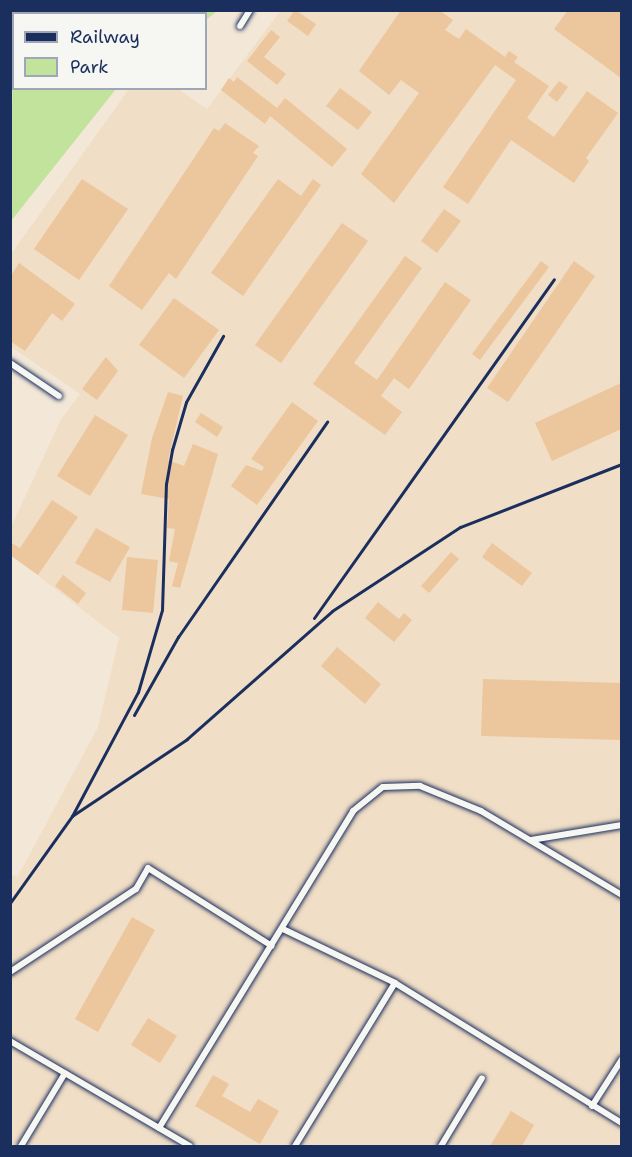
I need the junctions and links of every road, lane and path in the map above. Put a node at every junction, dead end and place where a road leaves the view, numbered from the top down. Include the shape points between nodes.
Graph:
1 (250, 10) edge
2 (240, 26) dead end
3 (10, 363) edge
4 (59, 396) dead end
5 (621, 825) edge
6 (531, 840) junction
7 (621, 895) edge
8 (283, 929) junction
9 (272, 946) junction
10 (10, 972) edge
11 (395, 983) junction
12 (10, 1041) edge
13 (621, 1059) edge
14 (65, 1073) junction
15 (482, 1078) dead end
16 (592, 1106) junction
17 (621, 1123) edge
18 (159, 1128) junction
19 (21, 1146) edge
20 (190, 1146) edge
21 (295, 1146) edge
22 (441, 1146) edge

1 - 2 lane
3 - 4 lane
5 - 6 lane
6 - 7 lane
6 - 8 lane via 443,793 420,786 383,787 353,811
8 - 9 lane
8 - 11 lane
9 - 10 lane via 148,868 136,889
9 - 18 lane
11 - 16 lane
11 - 21 lane
12 - 14 lane
13 - 16 lane
14 - 18 lane
14 - 19 lane
15 - 22 lane
16 - 17 lane
18 - 20 lane

